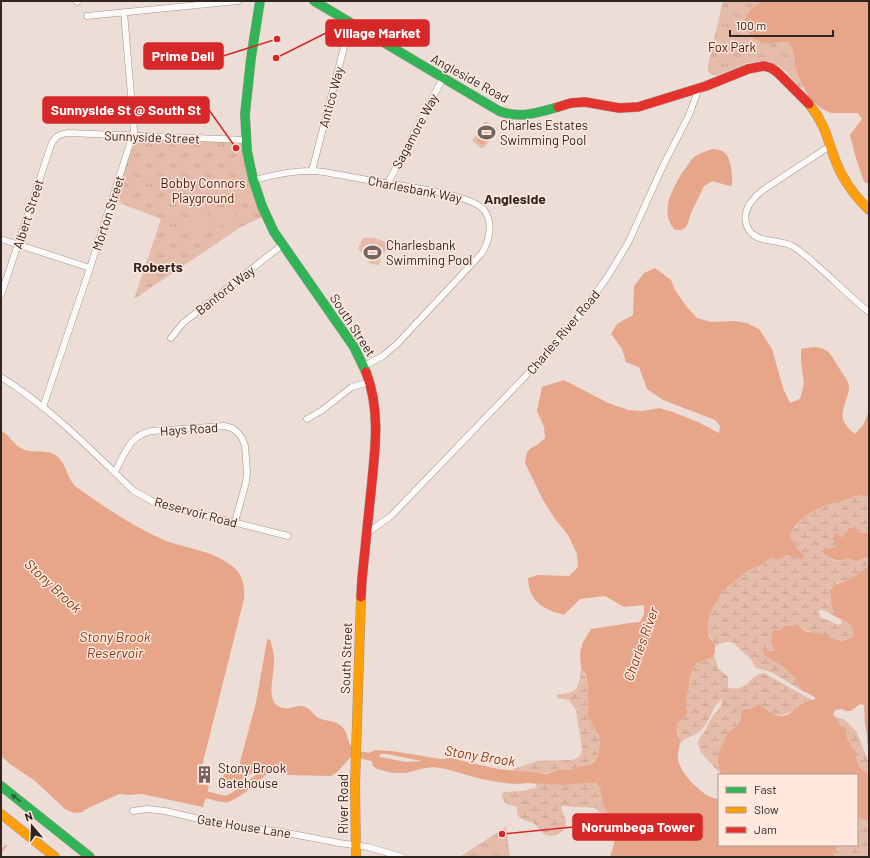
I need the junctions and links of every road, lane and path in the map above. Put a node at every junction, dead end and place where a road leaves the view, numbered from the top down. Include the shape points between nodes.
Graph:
1 (238, 1) edge
2 (260, 1) edge
3 (314, 1) edge
4 (124, 12) junction
5 (87, 16) dead end
6 (350, 24) junction
7 (443, 78) junction
8 (699, 88) junction
9 (58, 135) joint
10 (132, 136) junction
11 (246, 140) junction
12 (830, 146) junction
13 (312, 171) junction
14 (254, 180) junction
15 (388, 183) junction
16 (869, 210) edge
17 (1, 239) edge
18 (18, 244) junction
19 (282, 245) junction
20 (90, 268) junction
21 (1, 295) edge
22 (869, 312) edge
23 (171, 338) dead end
24 (364, 366) junction
25 (1, 377) edge
26 (370, 382) junction
27 (43, 407) junction
28 (307, 419) dead end
29 (115, 472) junction
30 (235, 522) junction
31 (367, 533) junction
32 (288, 536) dead end
33 (356, 752) joint
34 (1, 786) edge
35 (133, 811) dead end
36 (1, 814) edge
37 (356, 845) junction
38 (55, 857) edge
39 (90, 857) edge
40 (356, 857) edge
41 (402, 857) edge

1 - 4 street
2 - 11 main road, South Street via 246,102
3 - 6 main road, Angleside Road
4 - 5 street
4 - 10 street, Morton Street via 134,124
6 - 7 main road, Angleside Road
6 - 13 street, Antico Way
7 - 8 main road, Angleside Road via 496,110 522,116 580,102 600,103 619,108 636,107
7 - 15 street, Sagamore Way
8 - 12 main road, Angleside Road via 748,69 764,66 770,68 802,96 822,124
8 - 31 street, Charles River Road via 689,115 628,243 584,310 544,357 391,516
9 - 10 street, Sunnyside Street via 68,133
9 - 18 street, Albert Street via 50,148
10 - 11 street, Sunnyside Street
10 - 20 street, Morton Street
11 - 14 main road, South Street
12 - 16 main road, Angleside Road via 846,185
12 - 22 street via 755,197 746,213 747,227 758,238 787,244 805,254
13 - 14 street, Charlesbank Way via 292,172
13 - 15 street, Charlesbank Way
14 - 19 main road, South Street via 266,215
15 - 24 street, Charlesbank Way via 462,198 476,204 487,216 489,236 486,247 475,262 397,344 383,356
17 - 18 street
18 - 20 street
18 - 21 street, Albert Street
19 - 23 street, Banford Way via 183,323
19 - 24 main road, South Street via 348,337
20 - 27 street, Morton Street
24 - 26 main road, South Street
25 - 27 street, Reservoir Road
26 - 28 street via 352,388
26 - 31 main road, South Street via 377,430
27 - 29 street, Reservoir Road
29 - 30 street, Reservoir Road via 134,491 148,499
29 - 30 street, Hays Road via 130,444 142,434 218,426 232,428 244,442 247,472
30 - 32 street, Reservoir Road
31 - 33 main road, South Street via 362,579
33 - 37 main road, River Road
39 -> 34 main road
35 - 37 street, Gate House Lane via 160,810 225,825
36 - 38 main road
37 - 40 main road, River Road
37 - 41 street, Gate House Lane

